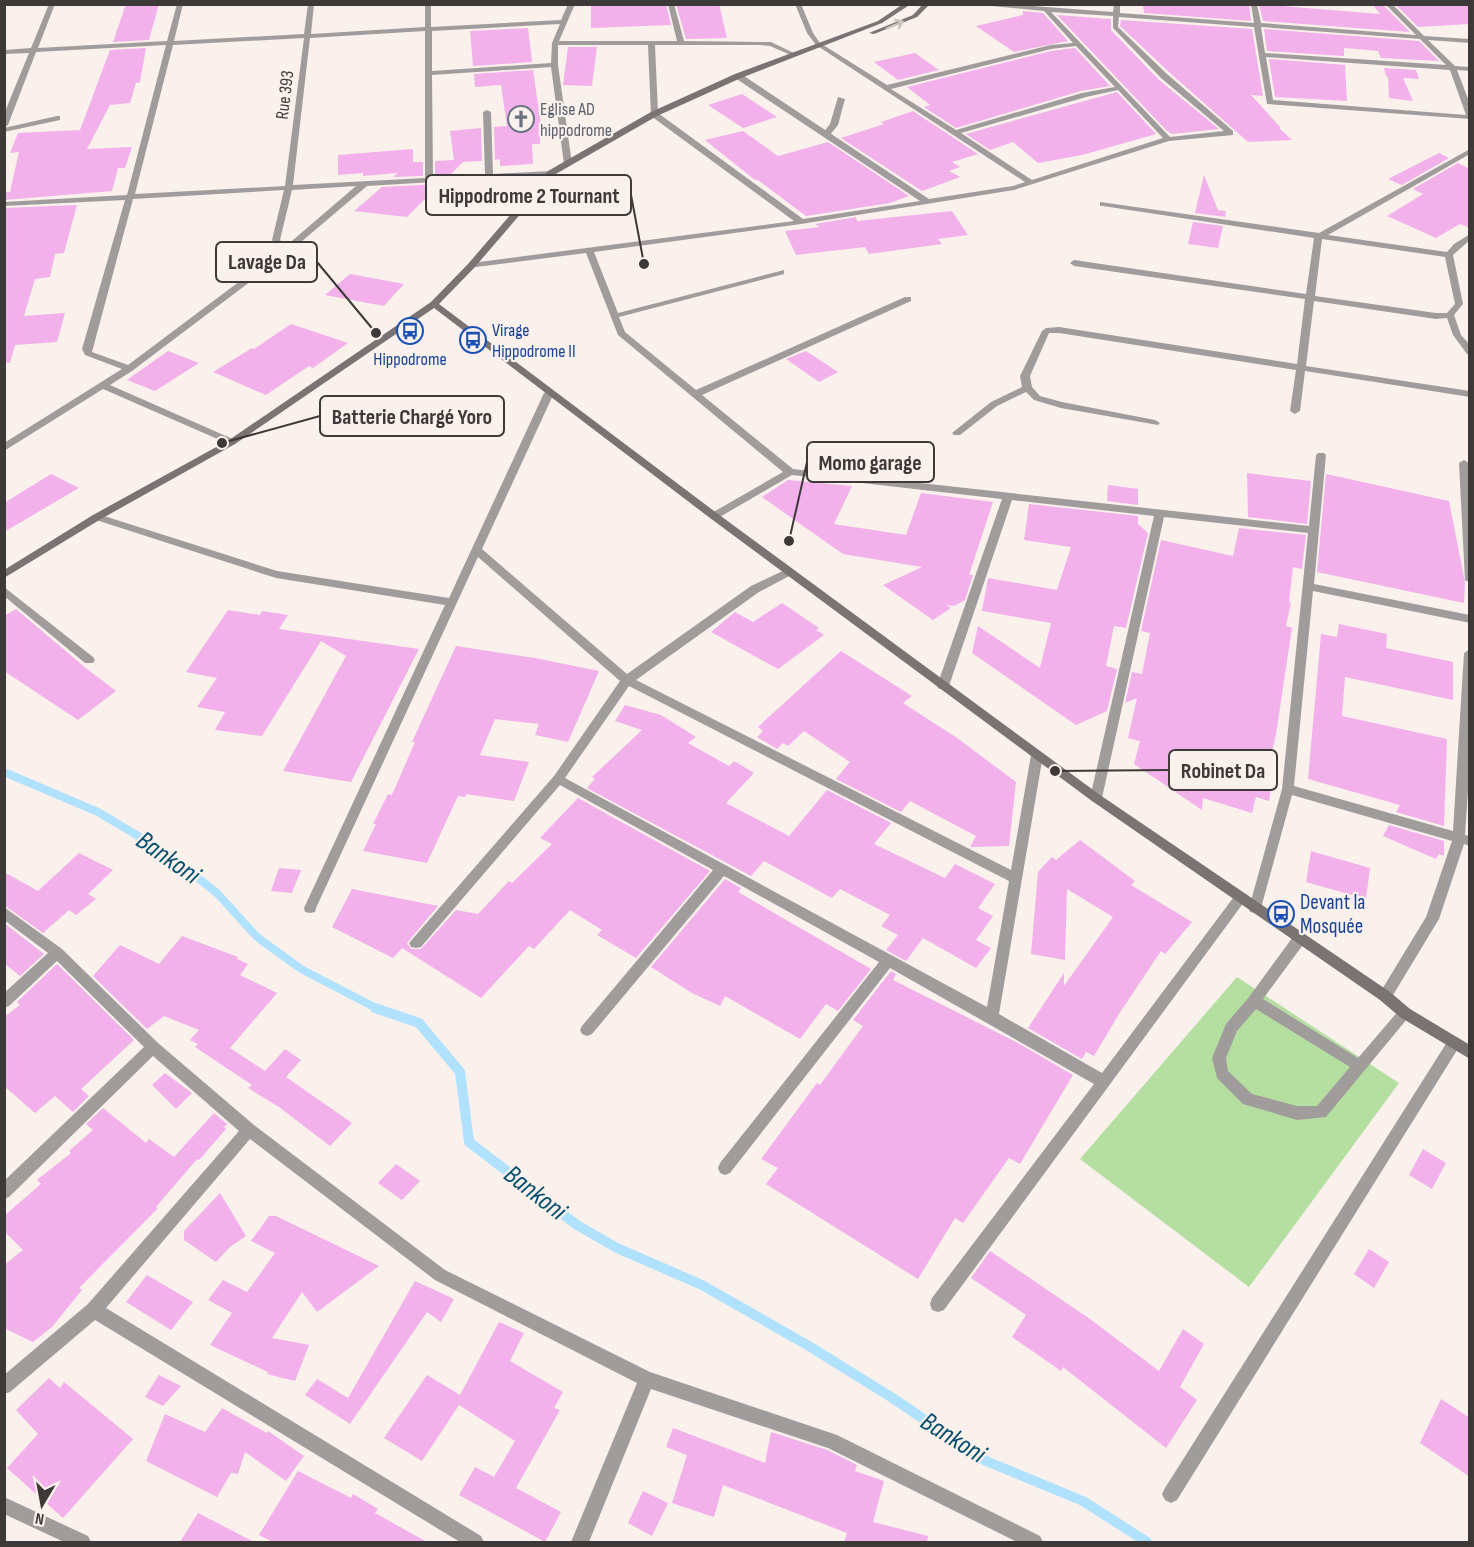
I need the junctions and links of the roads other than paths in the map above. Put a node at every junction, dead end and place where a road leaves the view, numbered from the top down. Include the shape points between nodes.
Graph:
1 (52, 4) edge
2 (180, 4) edge
3 (310, 4) edge
4 (428, 4) edge
5 (572, 4) edge
6 (671, 4) edge
7 (798, 4) edge
8 (908, 4) edge
9 (927, 4) edge
10 (973, 4) edge
11 (1117, 4) edge
12 (1254, 4) edge
13 (1388, 4) edge
14 (1046, 10) junction
15 (1117, 15) junction
16 (564, 22) junction
17 (1257, 25) junction
18 (428, 28) junction
19 (307, 35) junction
20 (1422, 38) junction
21 (1470, 41) edge
22 (681, 42) junction
23 (170, 43) junction
24 (555, 43) junction
25 (651, 43) junction
26 (818, 44) junction
27 (1078, 44) junction
28 (825, 49) junction
29 (34, 51) junction
30 (4, 52) edge
31 (796, 53) junction
32 (1262, 55) junction
33 (554, 65) junction
34 (1453, 68) junction
35 (1470, 69) edge
36 (429, 73) junction
37 (738, 76) junction
38 (885, 88) junction
39 (1119, 88) junction
40 (841, 99) dead end
41 (487, 112) dead end
42 (7, 113) edge
43 (654, 114) junction
44 (1470, 116) edge
45 (57, 118) dead end
46 (4, 125) edge
47 (4, 130) edge
48 (954, 133) junction
49 (826, 134) junction
50 (1168, 139) junction
51 (1470, 151) edge
52 (568, 164) junction
53 (551, 173) junction
54 (489, 177) junction
55 (429, 180) junction
56 (1032, 183) junction
57 (364, 184) junction
58 (289, 188) junction
59 (130, 197) junction
60 (928, 202) junction
61 (4, 204) edge
62 (1103, 204) dead end
63 (801, 222) junction
64 (1470, 236) edge
65 (1318, 237) junction
66 (589, 249) junction
67 (285, 251) junction
68 (1449, 255) junction
69 (1074, 263) dead end
70 (471, 266) junction
71 (781, 272) dead end
72 (1310, 298) junction
73 (908, 299) dead end
74 (434, 304) junction
75 (1450, 315) junction
76 (615, 316) junction
77 (1470, 352) edge
78 (1300, 368) junction
79 (129, 369) junction
80 (104, 386) junction
81 (1027, 388) junction
82 (549, 393) junction
83 (696, 394) junction
84 (1470, 394) edge
85 (1295, 411) dead end
86 (1155, 423) dead end
87 (957, 433) dead end
88 (232, 442) junction
89 (4, 448) edge
90 (1321, 454) dead end
91 (1464, 463) dead end
92 (790, 472) junction
93 (1008, 496) junction
94 (1160, 513) junction
95 (714, 516) junction
96 (97, 517) junction
97 (1313, 530) junction
98 (476, 550) junction
99 (789, 572) junction
100 (4, 575) edge
101 (1470, 580) edge
102 (1308, 585) junction
103 (4, 590) edge
104 (452, 602) junction
105 (1470, 619) edge
106 (1470, 653) edge
107 (89, 660) dead end
108 (627, 680) junction
109 (1469, 682) edge
110 (943, 686) junction
111 (1037, 755) junction
112 (558, 779) junction
113 (1288, 789) junction
114 (1096, 798) junction
115 (1465, 840) edge
116 (722, 869) junction
117 (1016, 878) junction
118 (1241, 898) junction
119 (310, 908) dead end
120 (1256, 908) junction
121 (4, 912) edge
122 (1300, 938) junction
123 (416, 943) dead end
124 (57, 953) junction
125 (888, 961) junction
126 (1385, 996) junction
127 (1254, 1001) junction
128 (4, 1002) edge
129 (1405, 1013) junction
130 (992, 1017) junction
131 (586, 1030) dead end
132 (1454, 1043) junction
133 (153, 1047) junction
134 (1470, 1053) edge
135 (1360, 1066) junction
136 (1104, 1082) junction
137 (249, 1130) junction
138 (725, 1168) dead end
139 (4, 1192) edge
140 (938, 1304) dead end
141 (94, 1310) junction
142 (646, 1379) junction
143 (4, 1386) edge
144 (1171, 1494) dead end
145 (4, 1505) edge
146 (82, 1542) edge
147 (475, 1542) edge
148 (580, 1542) edge
149 (1034, 1542) edge

1 - 29 street
2 - 23 street
3 - 19 street, Rue 393
4 - 18 street
5 - 16 street
6 - 22 street
7 - 26 street
8 - 26 street via 880,22
28 -> 9 street via 915,16
10 - 14 street
11 - 15 street
12 - 17 street
13 - 20 street
14 - 15 street
14 - 27 street
15 - 17 street
15 - 50 street via 1115,27 1230,133
16 - 18 street
16 - 24 street
17 - 20 street
17 - 32 street
18 - 19 street
18 - 36 street
19 - 23 street
19 - 58 street, Rue 393
20 - 21 street
20 - 34 street
22 - 25 street
22 - 31 street via 771,44
23 - 29 street
23 - 59 street
24 - 25 street
24 - 33 street
25 - 43 street
26 - 28 street
26 - 31 street
27 - 38 street via 1051,47
27 - 39 street
28 - 31 street
28 - 38 street
29 - 30 street
29 - 42 street
31 - 37 street
32 - 34 street
32 - 44 street via 1270,102
33 - 36 street
33 - 52 street
34 - 35 street
34 - 44 street
36 - 55 street
37 - 43 street
37 - 49 street
38 - 48 street
39 - 48 street
39 - 50 street
40 - 49 street via 834,125
41 - 54 street
42 - 46 street
43 - 52 street
43 - 63 street
45 - 47 street
48 - 56 street
49 - 60 street
50 - 56 street
51 - 65 street
52 - 53 street
53 - 54 street
53 - 70 street
54 - 55 street
55 - 57 street
56 - 60 street
57 - 58 street
57 - 67 street
58 - 59 street
58 - 67 street, Rue 393 via 276,240
59 - 61 street
59 - 79 street via 87,350
60 - 63 street
62 - 65 street
63 - 66 street
64 - 68 street
65 - 68 street
65 - 72 street
66 - 70 street
66 - 76 street
67 - 79 street
68 - 75 street via 1459,304
69 - 72 street
70 - 74 street
71 - 76 street
72 - 75 street
72 - 78 street
73 - 83 street
74 - 82 street
74 - 88 street
75 - 77 street via 1457,335
76 - 83 street via 621,333
78 - 81 street via 1059,330 1046,331 1025,376
78 - 84 street
78 - 85 street
79 - 80 street
80 - 88 street
80 - 89 street
81 - 86 street via 1037,398 1061,405
81 - 87 street via 994,404
82 - 95 street
82 - 98 street
83 - 92 street
88 - 96 street
90 - 97 street
91 - 101 street
92 - 93 street
92 - 95 street
93 - 94 street
93 - 110 street
94 - 97 street
94 - 114 street
95 - 99 street
96 - 100 street
96 - 104 street via 276,574
97 - 102 street
98 - 104 street
98 - 108 street
99 - 108 street via 755,589
99 - 110 street
102 - 105 street
102 - 113 street
103 - 107 street
104 - 119 street
106 - 109 street
108 - 112 street
108 - 117 street
109 - 115 street
110 - 111 street
111 - 114 street
111 - 117 street
112 - 116 street
112 - 123 street
113 - 115 street
113 - 120 street
114 - 118 street
115 - 126 street via 1432,920
116 - 125 street
116 - 131 street
117 - 130 street
118 - 120 street
118 - 136 street
120 - 122 street
121 - 124 street
122 - 126 street
122 - 127 street
124 - 128 street
124 - 133 street
125 - 130 street
125 - 138 street
126 - 129 street
127 - 135 street
127 - 135 street via 1231,1028 1219,1058 1222,1074 1248,1099 1297,1113 1321,1112
129 - 132 street
129 - 135 street
130 - 136 street
132 - 134 street
132 - 144 street
133 - 137 street
133 - 139 street
136 - 140 street
137 - 141 street
137 - 142 street via 440,1275
141 - 143 street
141 - 147 street
142 - 148 street
142 - 149 street via 831,1441
145 - 146 street

